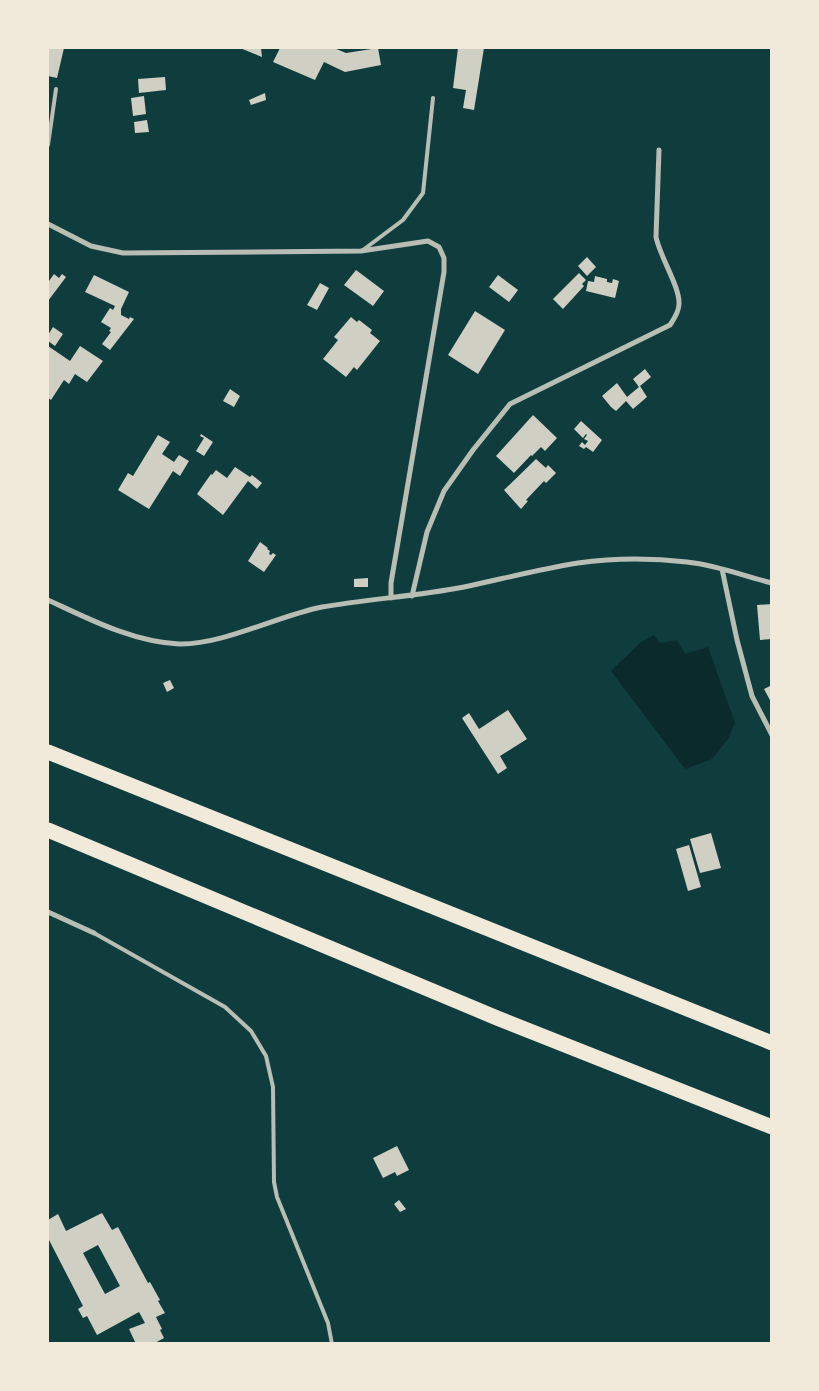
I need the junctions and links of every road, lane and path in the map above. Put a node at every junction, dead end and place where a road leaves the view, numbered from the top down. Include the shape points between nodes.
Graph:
1 (56, 89) dead end
2 (433, 98) dead end
3 (48, 145) edge
4 (659, 150) dead end
5 (48, 224) edge
6 (361, 251) junction
7 (722, 568) junction
8 (772, 583) edge
9 (412, 596) junction
10 (391, 598) junction
11 (48, 600) edge
12 (772, 735) edge
13 (48, 752) edge
14 (48, 830) edge
15 (48, 912) edge
16 (94, 933) joint
17 (772, 1043) edge
18 (772, 1127) edge
19 (332, 1344) edge

1 - 3 lane
2 - 6 lane via 423,193 404,220
4 - 9 street via 656,237 658,250 680,303 677,314 670,325 510,404 444,491 427,532
5 - 6 street via 92,246 123,253
6 - 10 street via 428,241 439,247 444,258
7 - 8 street
7 - 9 street via 689,562 616,560 570,565
7 - 12 street via 752,696
9 - 10 street
10 - 11 street via 322,607 227,636 181,644 130,635
13 - 17 highway
14 - 18 highway via 497,1018
15 - 16 street
16 - 19 lane via 225,1007 251,1031 266,1056 273,1087 274,1182 285,1218 328,1323

